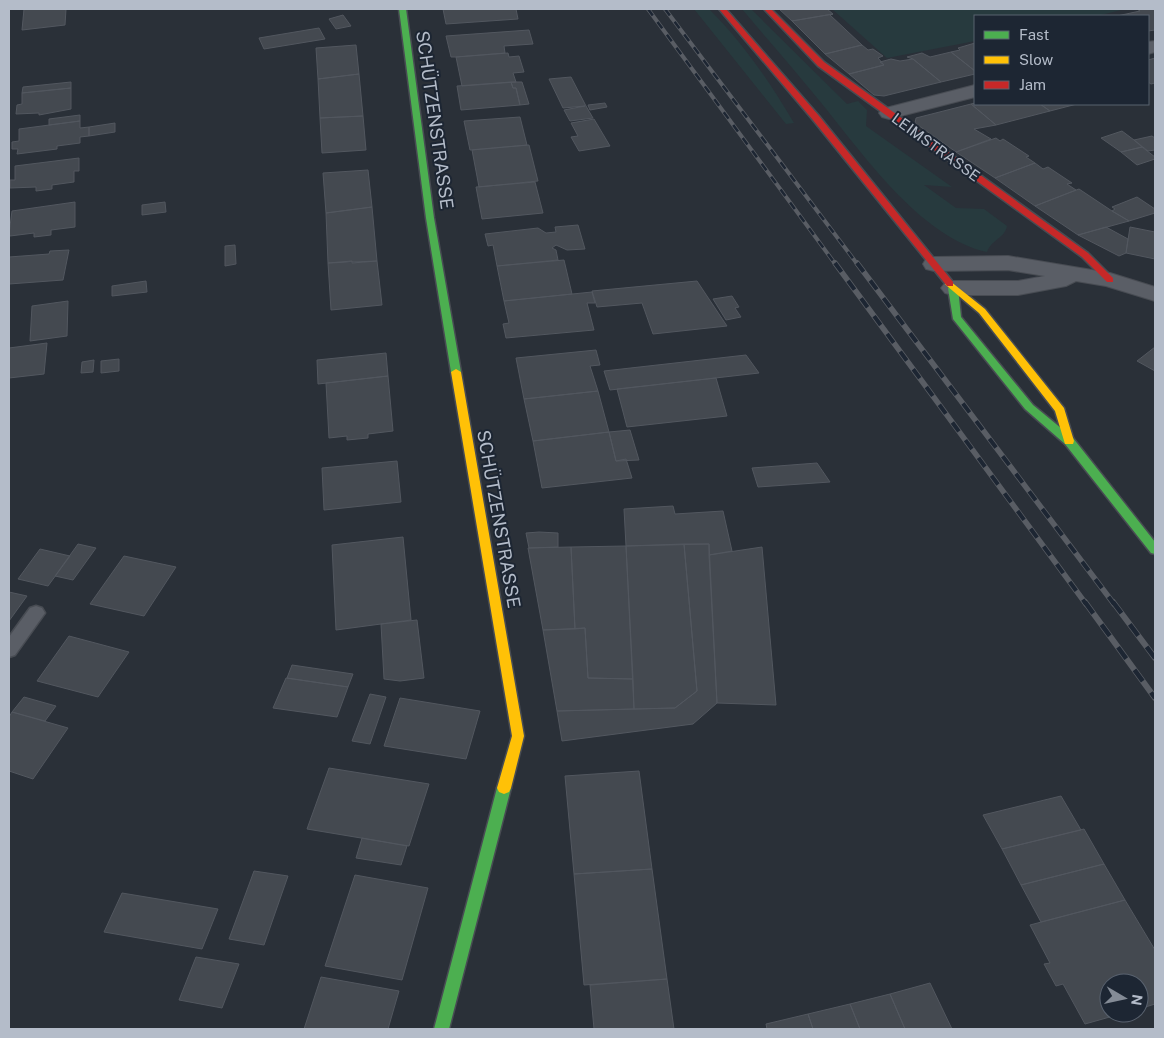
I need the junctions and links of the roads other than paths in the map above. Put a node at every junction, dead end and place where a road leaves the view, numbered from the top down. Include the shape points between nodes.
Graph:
1 (402, 9) edge
2 (722, 9) edge
3 (767, 9) edge
4 (974, 91) edge
5 (889, 113) junction
6 (934, 264) junction
7 (1079, 276) junction
8 (1110, 280) junction
9 (953, 288) junction
10 (1155, 294) edge
11 (1069, 441) junction
12 (1155, 550) edge
13 (36, 614) dead end
14 (9, 650) edge
15 (441, 1029) edge

1 - 15 street, SCHÜTZENSTRASSE via 430,218 518,736
2 - 6 street via 816,118
3 - 5 street, LEIMSTRASSE via 821,64
4 - 5 street
5 - 8 street, LEIMSTRASSE via 1086,255
6 - 7 street, LEIMSTRASSE via 1008,263
6 - 9 street
7 - 8 street, LEIMSTRASSE
7 - 9 street, LEIMSTRASSE via 1018,288
8 - 10 street, LEIMSTRASSE
9 - 11 street via 982,310 1060,410
9 - 11 street via 956,317 1029,407
11 - 12 street
13 - 14 lane

